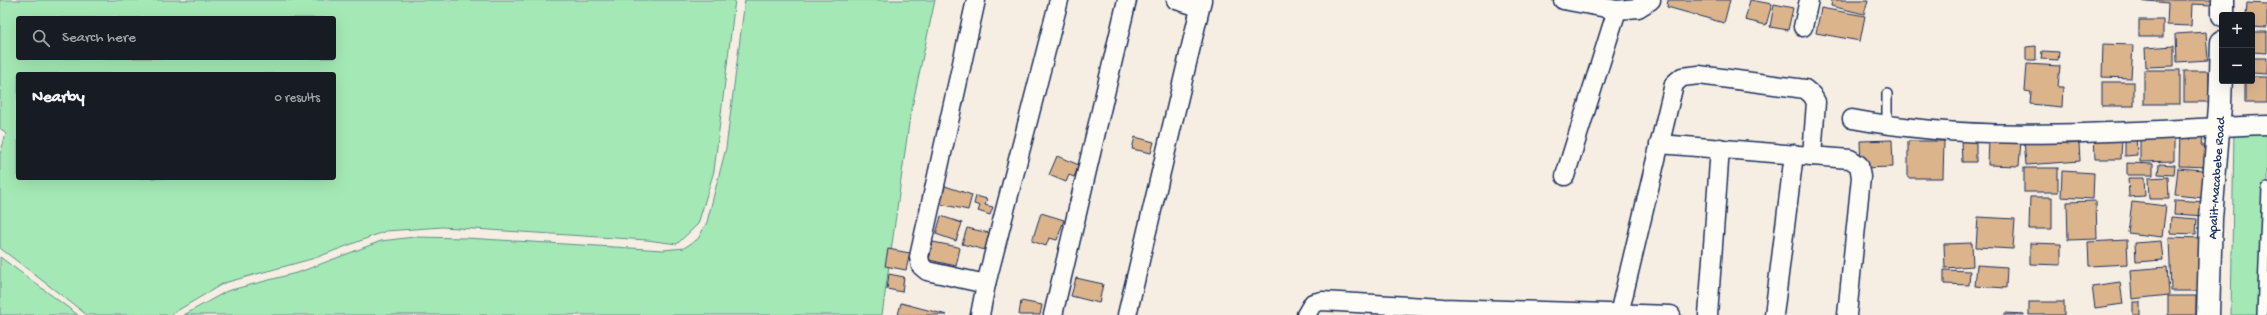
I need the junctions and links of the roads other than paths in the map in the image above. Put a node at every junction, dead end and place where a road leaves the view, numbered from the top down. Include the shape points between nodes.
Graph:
1 (976, 0) edge
2 (1059, 0) edge
3 (1127, 0) edge
4 (1176, 0) edge
5 (1563, 0) edge
6 (1651, 0) edge
7 (1809, 0) edge
8 (2223, 0) edge
9 (1200, 4) edge
10 (1617, 10) junction
11 (2223, 12) edge
12 (1803, 27) dead end
13 (2222, 48) edge
14 (1887, 94) dead end
15 (1852, 119) dead end
16 (1887, 125) junction
17 (2267, 125) edge
18 (2218, 127) junction
19 (1659, 144) junction
20 (1720, 148) junction
21 (1794, 154) junction
22 (1812, 156) junction
23 (1565, 176) dead end
24 (2267, 188) edge
25 (986, 284) junction
26 (1376, 309) edge
27 (1443, 311) edge
28 (1574, 314) edge
29 (1630, 314) edge
30 (980, 315) edge
31 (1053, 315) edge
32 (1127, 315) edge
33 (1306, 315) edge
34 (1672, 315) edge
35 (1708, 315) edge
36 (1774, 315) edge
37 (1847, 315) edge
38 (2208, 315) edge
39 (2262, 315) edge

1 - 25 street via 919,257 921,266 927,271
2 - 25 street
3 - 31 street
4 - 9 street
5 - 10 street
6 - 10 street via 1638,8
7 - 12 street
8 - 11 main road
9 - 32 street
10 - 23 street
13 - 18 main road, Apalit-Macabebe Road
14 - 16 lane
15 - 16 street
16 - 18 street via 1991,134 2063,134
17 - 18 street
18 - 38 main road, Apalit-Macabebe Road via 2211,218
19 - 20 street
19 - 22 street via 1674,84 1682,77 1699,75 1805,89 1816,102
19 - 29 street
20 - 21 street
20 - 35 street
21 - 22 street
21 - 36 street
22 - 37 street via 1850,159 1859,165 1861,177
24 - 39 lane
25 - 30 street
26 - 27 street
26 - 33 street via 1322,301 1313,303
27 - 28 street
28 - 29 street
29 - 34 street

